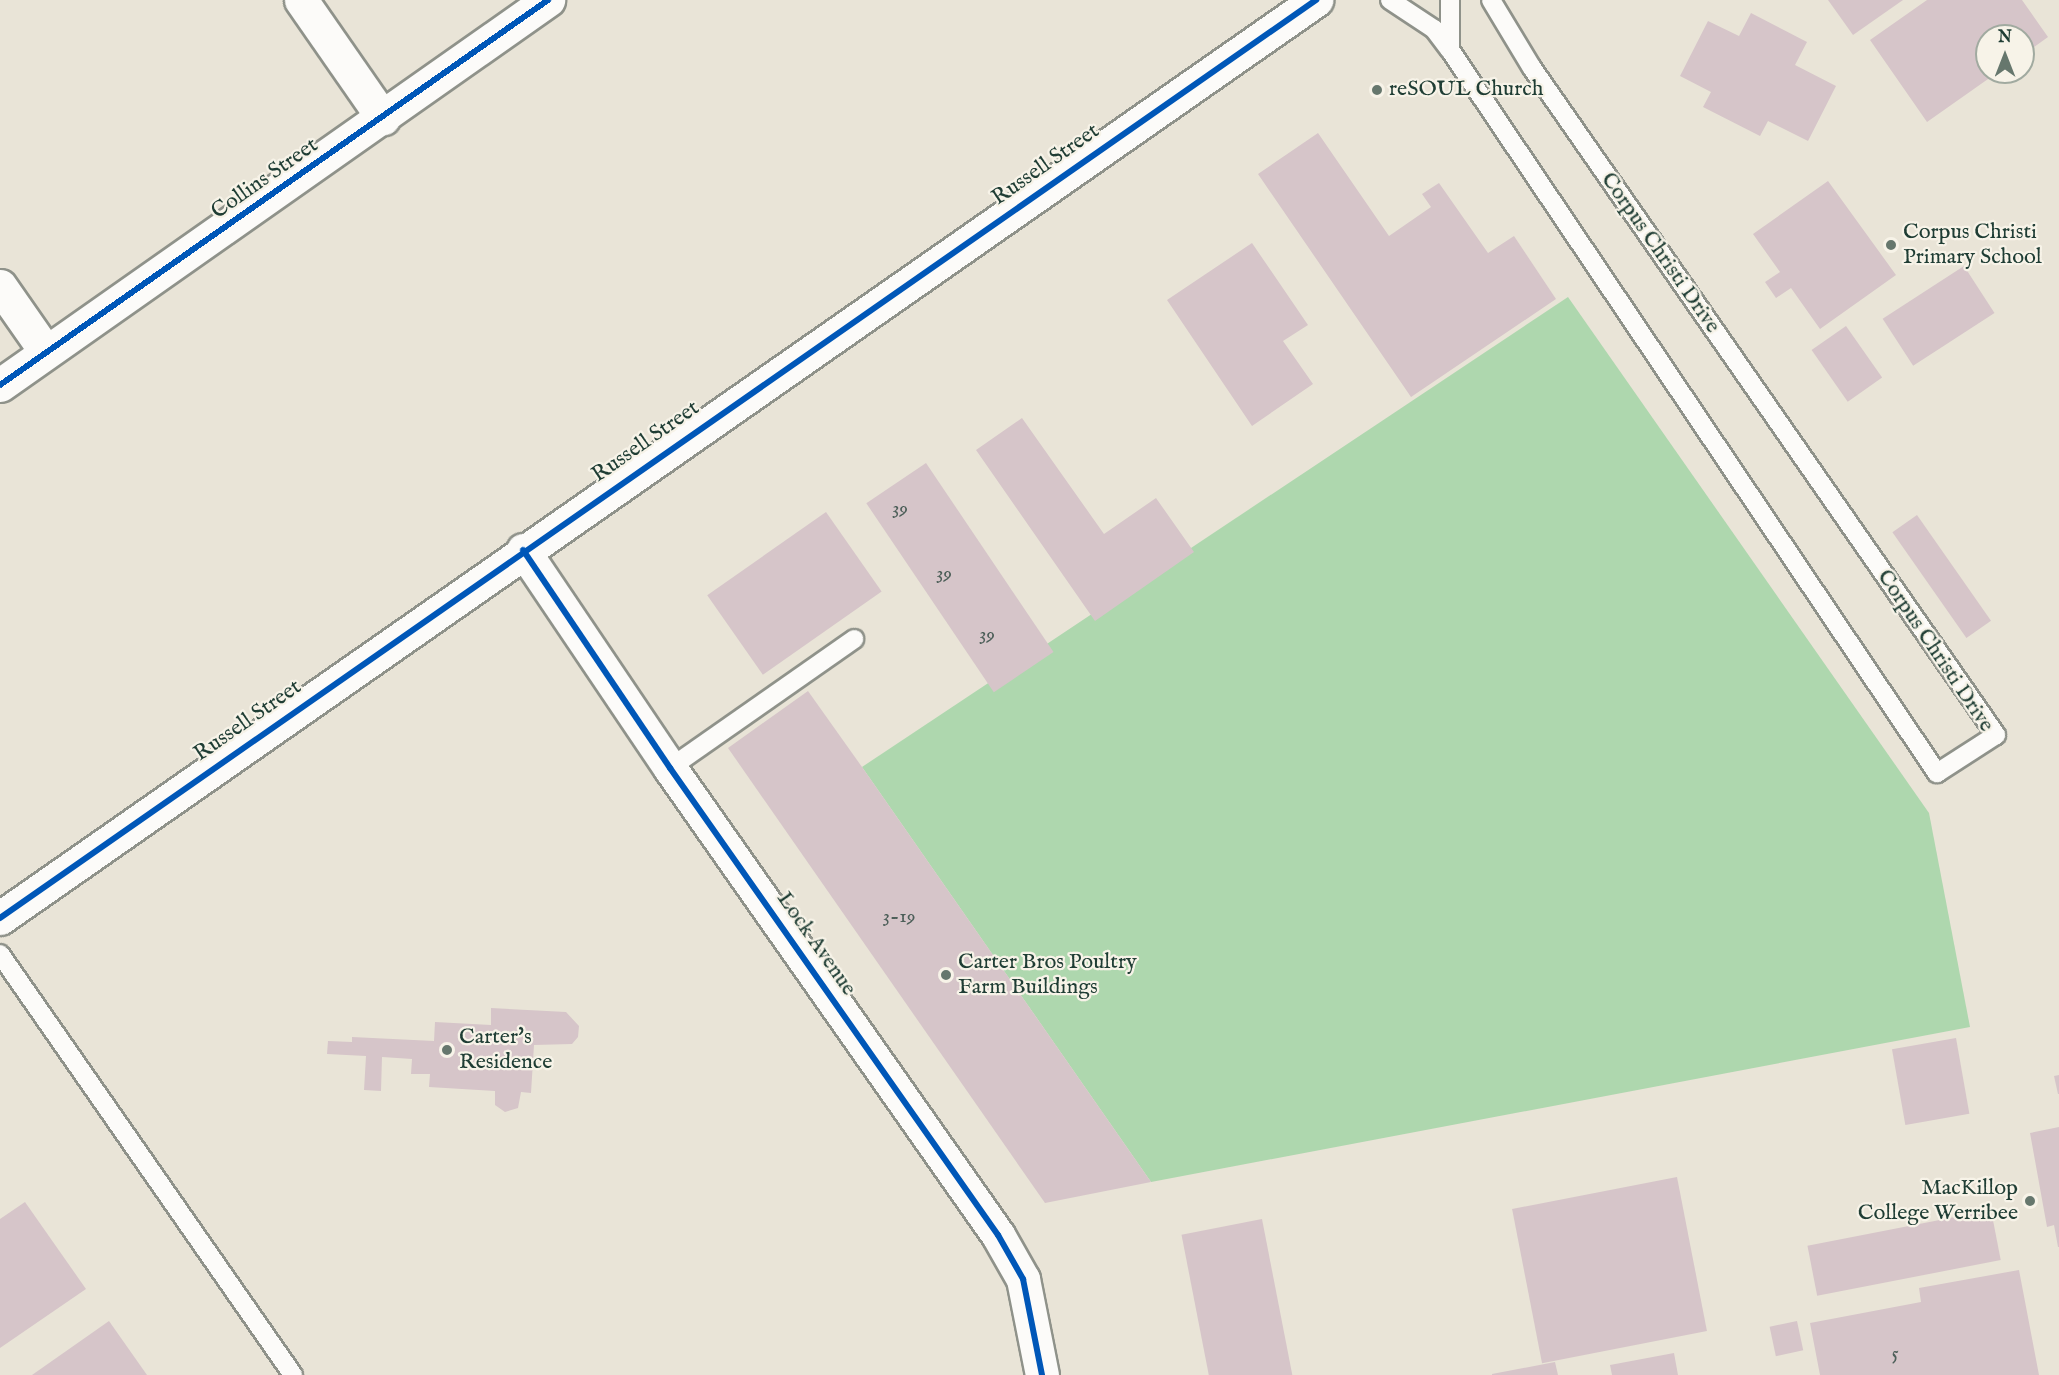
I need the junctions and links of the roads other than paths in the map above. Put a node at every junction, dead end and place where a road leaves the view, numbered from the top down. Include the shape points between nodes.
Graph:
1 (301, 0) edge
2 (549, 0) edge
3 (1316, 0) edge
4 (1390, 0) edge
5 (1450, 0) edge
6 (1491, 0) edge
7 (1450, 50) junction
8 (383, 118) junction
9 (0, 286) edge
10 (46, 352) junction
11 (0, 385) edge
12 (523, 550) junction
13 (854, 639) dead end
14 (670, 768) junction
15 (0, 918) edge
16 (0, 954) edge
17 (293, 1375) edge
18 (1042, 1375) edge

1 - 8 street
2 - 8 street, Collins Street
3 - 12 street, Russell Street
4 - 7 lane, Corpus Christi Drive via 1434,29
5 - 7 lane
6 - 7 lane, Corpus Christi Drive via 1532,68 1996,735 1937,773
8 - 10 street, Collins Street
9 - 10 street
10 - 11 street, Collins Street
12 - 14 street, Lock Avenue
12 - 15 street, Russell Street
13 - 14 lane
14 - 18 street, Lock Avenue via 998,1235 1023,1279
16 - 17 lane

